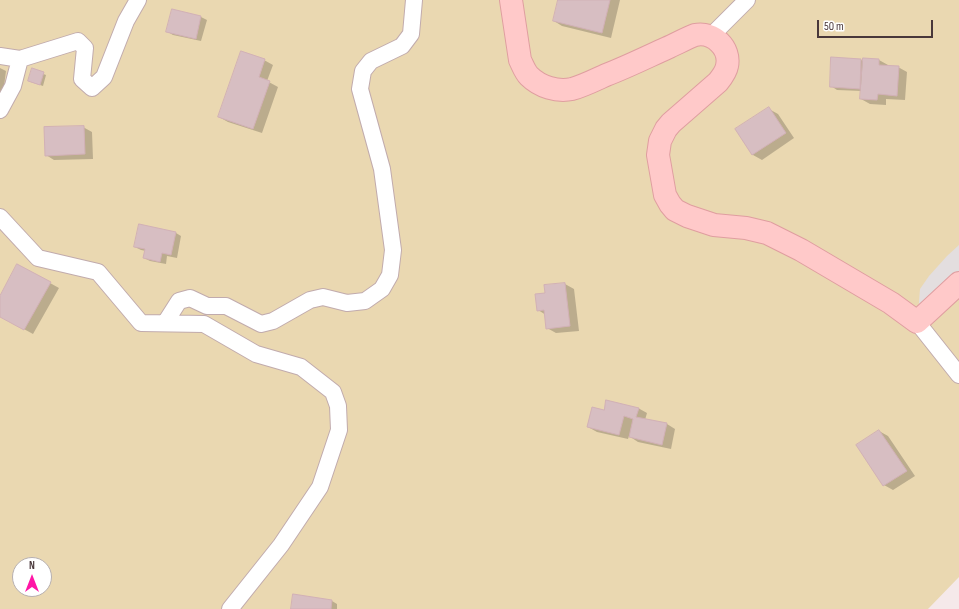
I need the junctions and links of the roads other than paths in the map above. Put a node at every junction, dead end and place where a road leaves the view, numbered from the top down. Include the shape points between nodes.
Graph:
1 (138, 0) edge
2 (414, 0) edge
3 (512, 0) edge
4 (748, 0) edge
5 (711, 36) junction
6 (0, 56) edge
7 (20, 58) junction
8 (0, 110) edge
9 (0, 217) edge
10 (959, 284) edge
11 (917, 322) junction
12 (165, 323) junction
13 (959, 374) edge
14 (230, 609) edge

1 - 7 street via 126,21 104,77 92,88 82,79 85,48 78,41
2 - 12 street via 411,34 402,46 372,61 363,71 360,89 382,169 393,250 390,275 382,289 365,300 347,303 324,297 310,300 272,321 261,324 226,306 207,306 190,298 179,300
3 - 5 street via 520,60 528,76 552,89 578,87 696,35
4 - 5 street
5 - 11 street via 726,52 725,71 718,82 671,123 660,141 658,156 670,204 687,216 714,225 767,233 891,303
6 - 7 street
7 - 8 street via 13,86
9 - 12 street via 38,258 98,272 141,323
10 - 11 street
11 - 13 street
12 - 14 street via 204,324 256,354 301,367 333,392 338,406 339,430 320,487 281,545

